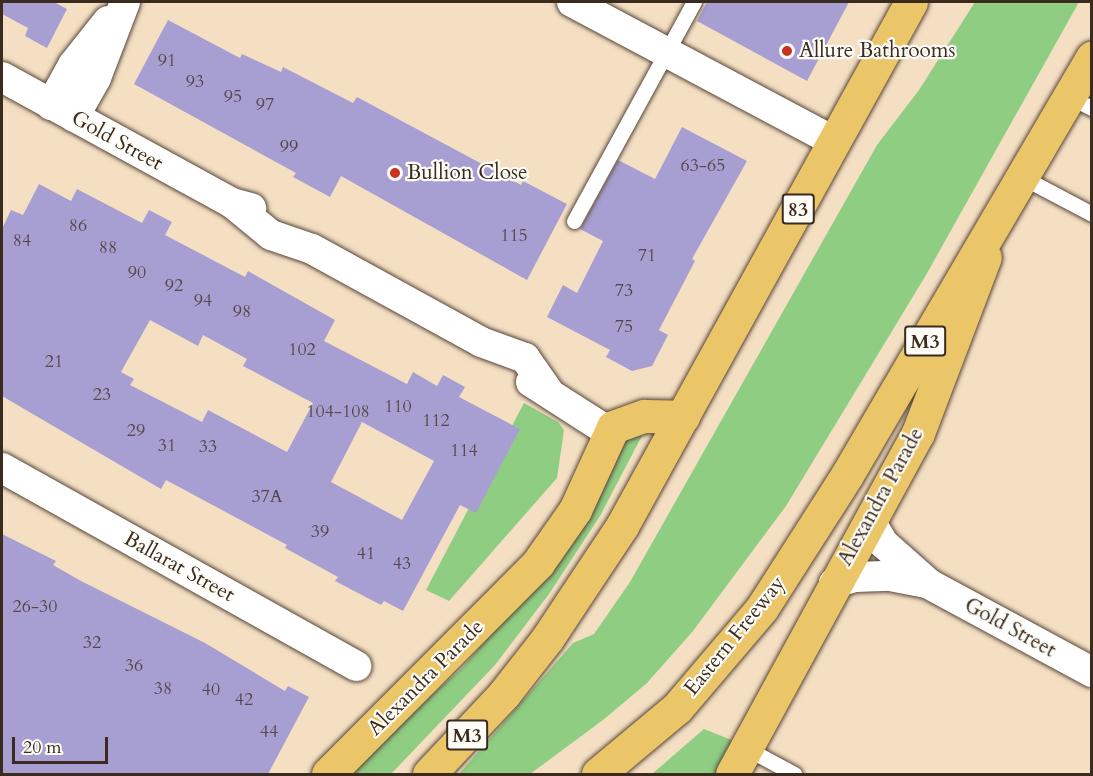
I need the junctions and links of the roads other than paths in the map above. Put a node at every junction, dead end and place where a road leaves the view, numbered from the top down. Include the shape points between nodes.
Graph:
1 (124, 2) edge
2 (572, 2) edge
3 (694, 2) edge
4 (911, 2) edge
5 (666, 53) junction
6 (1092, 57) edge
7 (2, 77) edge
8 (1081, 102) edge
9 (62, 111) junction
10 (834, 142) junction
11 (1022, 177) junction
12 (1003, 208) junction
13 (1092, 214) edge
14 (574, 221) dead end
15 (684, 417) junction
16 (609, 432) junction
17 (2, 468) edge
18 (847, 475) joint
19 (870, 521) junction
20 (834, 583) junction
21 (929, 584) junction
22 (356, 666) dead end
23 (1092, 672) edge
24 (739, 761) edge
25 (328, 774) edge
26 (429, 774) edge
27 (598, 774) edge
28 (794, 774) edge

1 - 9 street via 96,78
2 - 5 street
3 - 5 lane
4 - 10 main road, 83
5 - 10 street
5 - 14 lane
6 - 8 main road, Alexandra Parade
7 - 9 street, Gold Street
8 - 11 main road, Alexandra Parade
9 - 16 street, Gold Street via 232,203 271,235 312,249 481,342 517,376 548,391
10 - 15 main road, 83
11 - 12 main road, Alexandra Parade
11 - 13 lane
12 - 18 main road, Alexandra Parade / M3
12 - 19 main road, Alexandra Parade via 930,406
15 - 16 main road via 635,417
15 - 26 main road, M3 via 547,639 504,694
16 - 25 main road, Alexandra Parade via 575,510 538,563
17 - 22 street, Ballarat Street
18 - 27 main road, Eastern Freeway / M3 via 762,608 717,664 677,708
19 - 20 main road, Alexandra Parade
19 - 21 street, Gold Street via 884,544
20 - 21 street, Gold Street via 890,576
20 - 24 main road, Alexandra Parade
21 - 23 street, Gold Street
24 - 28 lane

